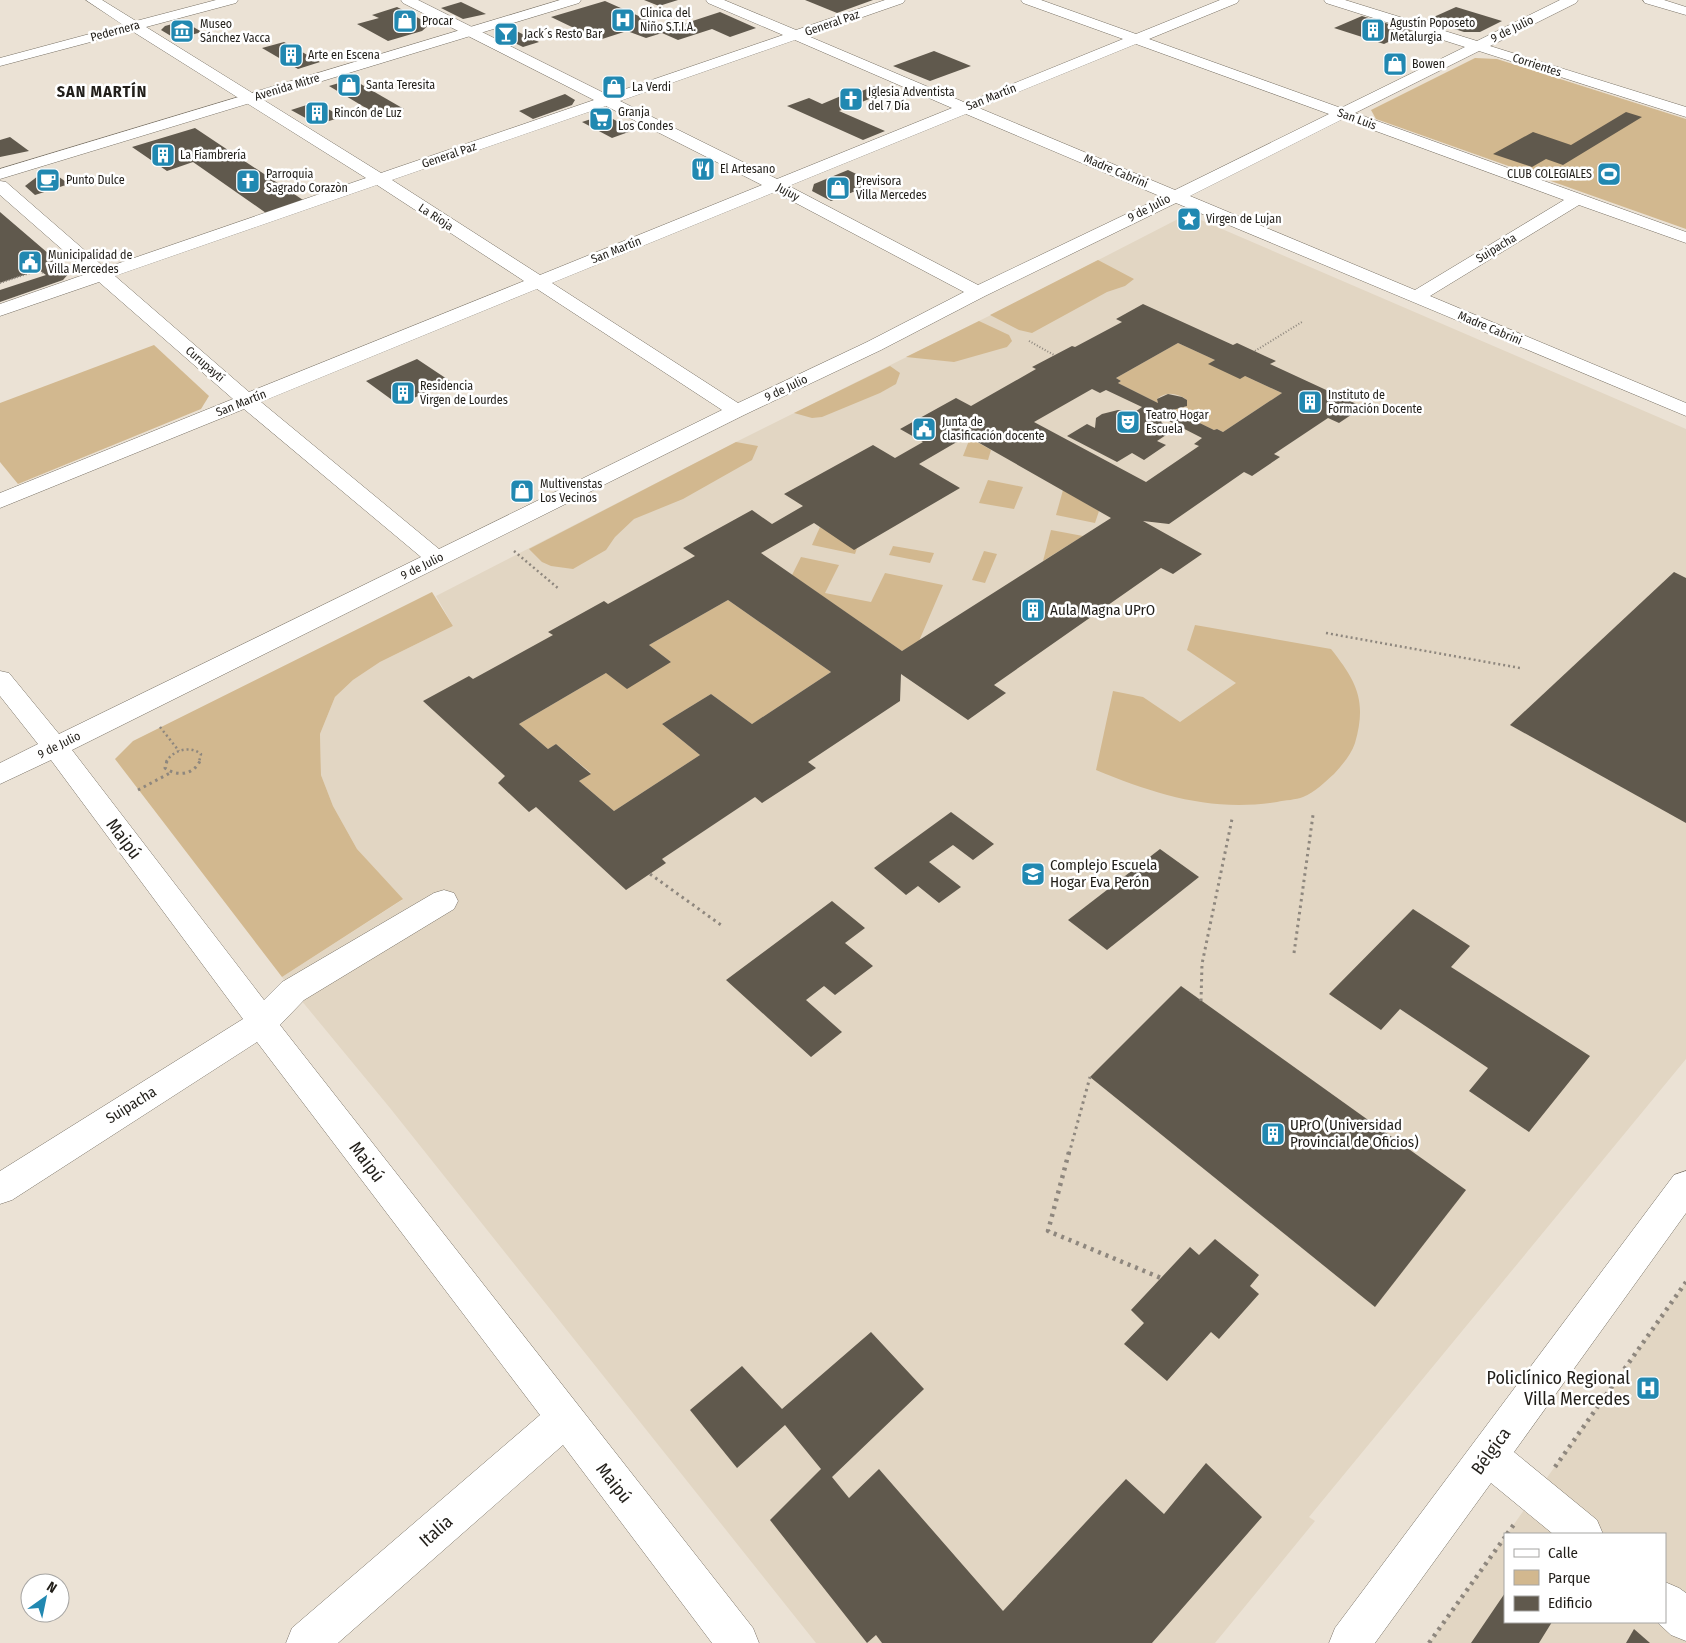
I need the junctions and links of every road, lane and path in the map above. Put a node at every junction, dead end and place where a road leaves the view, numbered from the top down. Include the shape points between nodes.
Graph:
1 (93, 0) edge
2 (231, 0) edge
3 (408, 0) edge
4 (574, 0) edge
5 (714, 0) edge
6 (898, 0) edge
7 (1028, 0) edge
8 (1232, 0) edge
9 (1331, 0) edge
10 (1571, 0) edge
11 (1650, 0) edge
12 (1686, 10) edge
13 (133, 26) junction
14 (471, 31) junction
15 (796, 35) junction
16 (1135, 39) junction
17 (1477, 46) junction
18 (0, 62) edge
19 (248, 99) junction
20 (608, 100) junction
21 (965, 108) junction
22 (1686, 112) edge
23 (1341, 113) junction
24 (0, 174) edge
25 (379, 179) junction
26 (775, 185) junction
27 (0, 186) edge
28 (1174, 196) junction
29 (1577, 199) junction
30 (1686, 238) edge
31 (39, 270) dead end
32 (103, 274) junction
33 (537, 282) junction
34 (0, 283) edge
35 (978, 292) junction
36 (1416, 297) junction
37 (0, 310) edge
38 (1302, 322) dead end
39 (1029, 342) dead end
40 (1255, 351) dead end
41 (1054, 355) dead end
42 (247, 401) junction
43 (1686, 410) edge
44 (736, 411) junction
45 (0, 501) edge
46 (514, 551) dead end
47 (436, 559) junction
48 (559, 589) dead end
49 (1326, 633) dead end
50 (1520, 668) dead end
51 (0, 679) edge
52 (160, 727) dead end
53 (55, 747) junction
54 (179, 751) junction
55 (170, 773) junction
56 (0, 774) edge
57 (138, 790) dead end
58 (1312, 815) dead end
59 (1232, 819) dead end
60 (650, 874) dead end
61 (444, 901) dead end
62 (721, 926) dead end
63 (1294, 953) dead end
64 (1201, 1001) dead end
65 (263, 1022) junction
66 (1090, 1077) dead end
67 (1686, 1186) edge
68 (0, 1189) edge
69 (1161, 1278) dead end
70 (1686, 1282) edge
71 (564, 1419) junction
72 (1488, 1455) junction
73 (1535, 1494) junction
74 (1508, 1533) edge
75 (1582, 1533) edge
76 (1504, 1539) edge
77 (1666, 1603) edge
78 (1686, 1620) edge
79 (307, 1643) edge
80 (738, 1643) edge
81 (1350, 1643) edge
82 (1429, 1643) edge

1 - 13 street, La Rioja
2 - 13 street, Pedernera
3 - 14 street, Jujuy
4 - 14 street, Avenida Mitre
5 - 15 street, Madre Cabrini
6 - 15 street, General Paz
7 - 16 street, San Luis
8 - 16 street, San Martín
9 - 17 street, Corrientes
10 - 17 street, 9 de Julio
11 - 12 street
13 - 18 street, Pedernera
13 - 19 street, La Rioja
14 - 19 street, Avenida Mitre
14 - 20 street, Jujuy
15 - 20 street, General Paz
15 - 21 street, Madre Cabrini
16 - 21 street, San Martín
16 - 23 street, San Luis
17 - 22 street, Corrientes
17 - 23 street, 9 de Julio
19 - 24 street, Avenida Mitre
19 - 25 street, La Rioja
20 - 25 street, General Paz
20 - 26 street, Jujuy
21 - 26 street, San Martín
21 - 28 street, Madre Cabrini
23 - 28 street, 9 de Julio
23 - 29 street, San Luis
25 - 32 street, General Paz
25 - 33 street, La Rioja
26 - 33 street, San Martín
26 - 35 street, Jujuy
27 - 32 street, Curupaytí
28 - 35 street, 9 de Julio
28 - 36 street, Madre Cabrini
29 - 30 street, San Luis
29 - 36 street, Suipacha
31 - 34 path
32 - 37 street, General Paz
32 - 42 street, Curupaytí
33 - 42 street, San Martín
33 - 44 street, La Rioja
35 - 44 street, 9 de Julio via 874,346
36 - 43 street, Madre Cabrini
38 - 40 path
39 - 41 path
42 - 45 street, San Martín
42 - 47 street, Curupaytí
44 - 47 street, 9 de Julio
46 - 48 path
47 - 53 street, 9 de Julio
49 - 50 path
51 - 53 street, Maipú
52 - 54 path
53 - 56 street, 9 de Julio
53 - 65 street, Maipú
54 - 55 path via 165,762
54 - 55 path via 196,750 202,761 188,772
55 - 57 path
58 - 63 path
59 - 64 path via 1202,964
60 - 62 path
61 - 65 street, Suipacha via 293,991
65 - 68 street, Suipacha
65 - 71 street, Maipú
66 - 69 path via 1048,1231
67 - 72 street, Bélgica
70 - 73 path
71 - 79 street, Italia
71 - 80 street, Maipú
72 - 73 street
72 - 81 street, Bélgica
73 - 74 path
73 - 75 street
76 - 82 path
77 - 78 street

